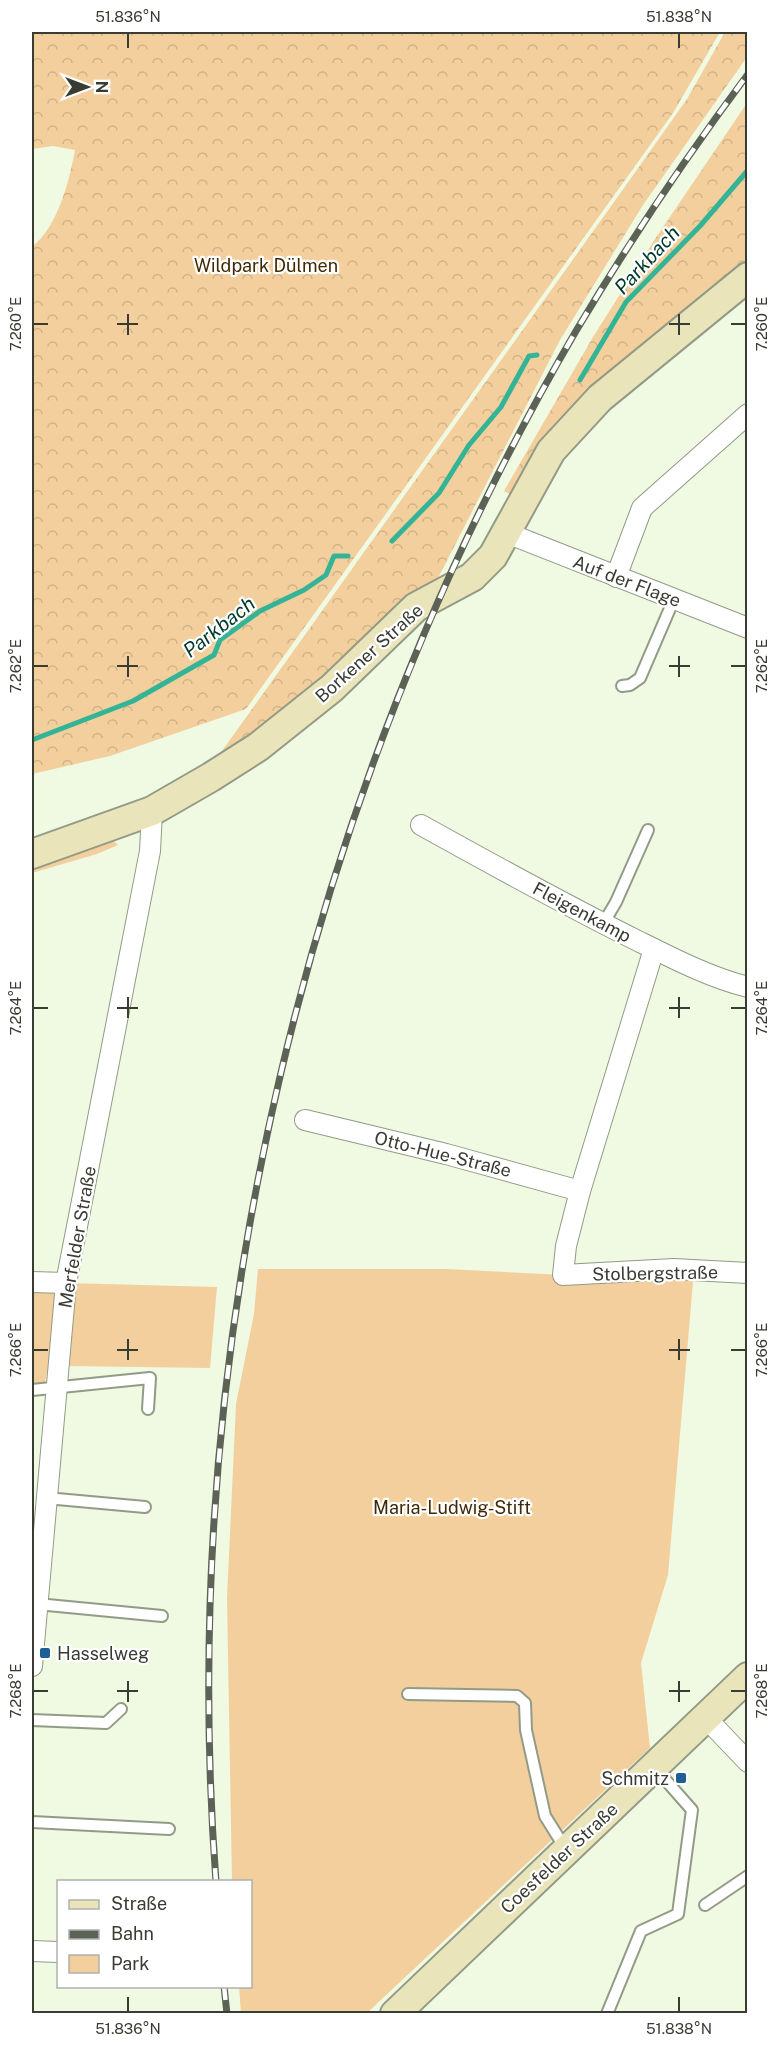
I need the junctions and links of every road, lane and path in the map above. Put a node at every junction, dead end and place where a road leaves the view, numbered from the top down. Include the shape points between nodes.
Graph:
1 (747, 277) edge
2 (747, 414) edge
3 (507, 533) junction
4 (616, 577) junction
5 (674, 599) junction
6 (747, 628) edge
7 (622, 686) dead end
8 (152, 811) junction
9 (422, 825) dead end
10 (648, 830) dead end
11 (32, 854) edge
12 (603, 924) junction
13 (654, 949) junction
14 (747, 987) edge
15 (305, 1120) dead end
16 (580, 1191) junction
17 (747, 1273) edge
18 (32, 1282) edge
19 (66, 1283) junction
20 (56, 1388) junction
21 (32, 1390) edge
22 (148, 1409) dead end
23 (46, 1498) junction
24 (145, 1507) dead end
25 (37, 1604) junction
26 (162, 1616) dead end
27 (33, 1631) edge
28 (32, 1666) edge
29 (747, 1677) edge
30 (408, 1694) dead end
31 (121, 1709) dead end
32 (705, 1718) junction
33 (32, 1720) edge
34 (747, 1762) edge
35 (655, 1768) junction
36 (32, 1822) edge
37 (169, 1829) dead end
38 (567, 1851) junction
39 (747, 1876) edge
40 (705, 1905) dead end
41 (32, 1951) edge
42 (57, 1952) edge
43 (394, 2013) edge
44 (607, 2013) edge

1 - 3 street, Borkener Straße via 600,398 551,451
2 - 4 street via 642,508
3 - 4 street, Auf der Flage
3 - 8 street, Borkener Straße via 483,568 416,607 332,688 258,747
4 - 5 street, Auf der Flage
5 - 6 street, Auf der Flage
5 - 7 lane via 640,678
8 - 11 street, Borkener Straße
8 - 19 street, Merfelder Straße via 150,851
9 - 12 street, Fleigenkamp
10 - 12 lane
12 - 13 street, Fleigenkamp
13 - 14 street, Fleigenkamp
13 - 16 street
15 - 16 street, Otto-Hue-Straße
16 - 17 street, Stolbergstraße via 563,1275 674,1269
18 - 19 street
19 - 20 street, Merfelder Straße
20 - 21 lane
20 - 22 lane via 150,1378
20 - 23 street, Merfelder Straße
23 - 24 lane
23 - 25 street, Merfelder Straße
25 - 26 lane
25 - 27 street, Merfelder Straße
27 - 28 street, Merfelder Straße
29 - 32 street, Coesfelder Straße
30 - 38 lane via 517,1696 525,1703 526,1730 545,1816
31 - 33 lane via 106,1723
32 - 34 street
32 - 35 street, Coesfelder Straße
35 - 38 street, Coesfelder Straße
35 - 44 lane via 692,1810 678,1914 641,1931
36 - 37 lane
38 - 43 street, Coesfelder Straße
39 - 40 lane
41 - 42 street

